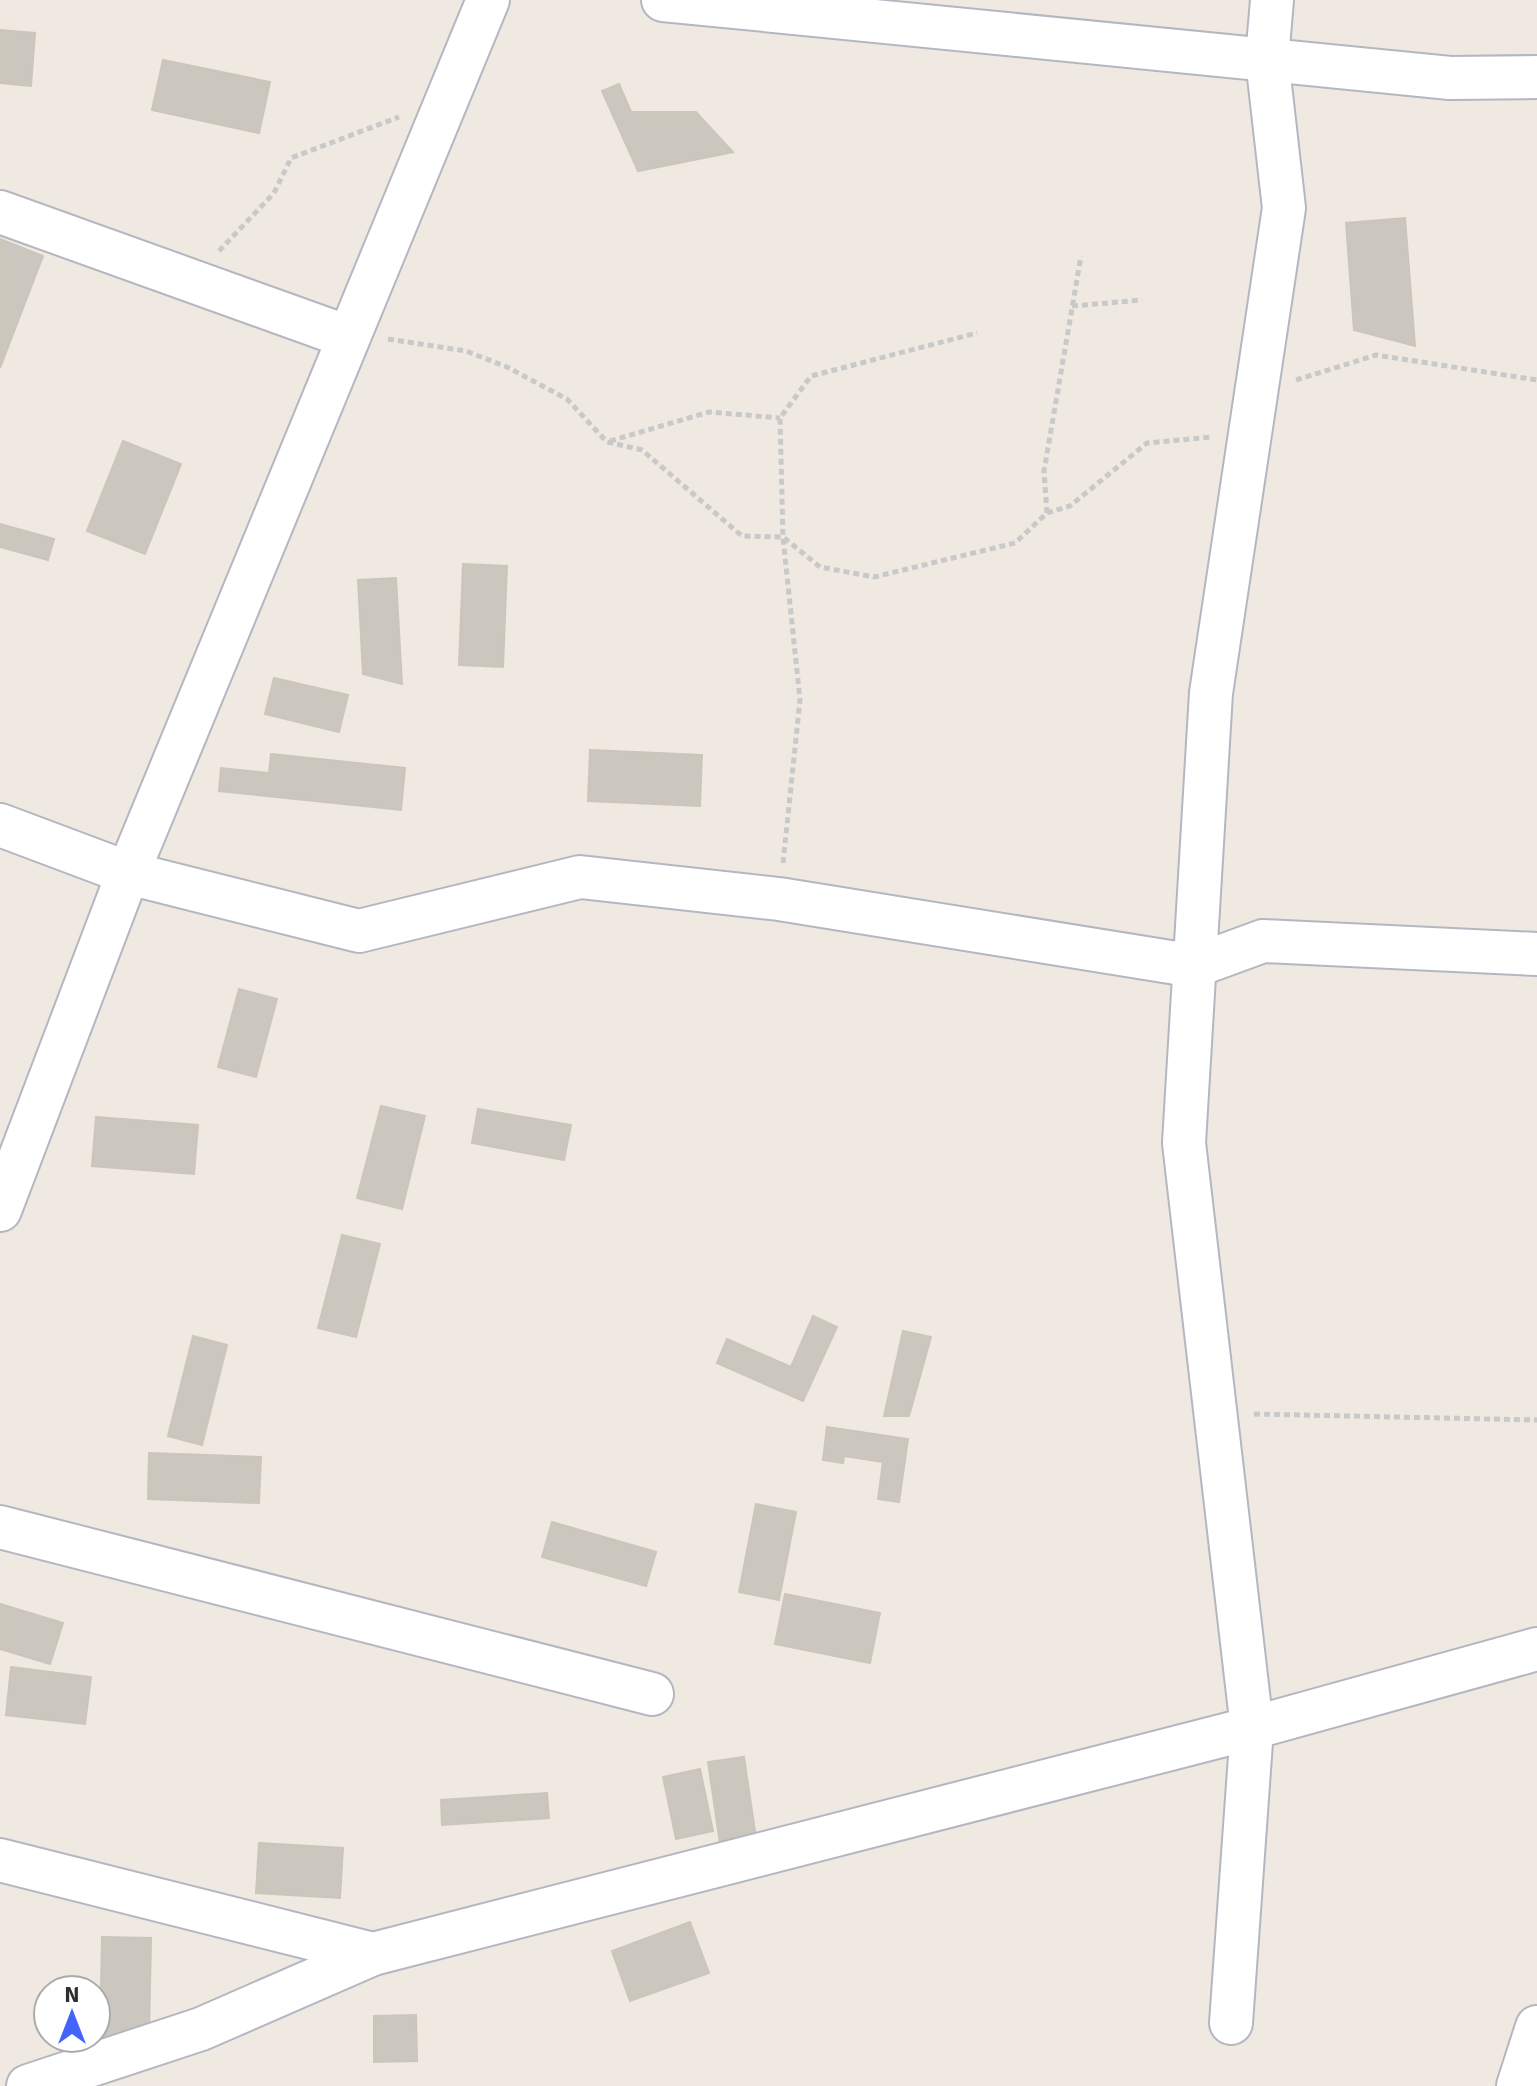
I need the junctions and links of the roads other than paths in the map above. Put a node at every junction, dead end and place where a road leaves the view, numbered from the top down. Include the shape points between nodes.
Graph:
1 (488, 0) edge
2 (663, 0) edge
3 (1272, 0) edge
4 (1267, 59) junction
5 (1537, 77) edge
6 (0, 212) edge
7 (348, 337) junction
8 (0, 825) edge
9 (128, 873) junction
10 (1537, 954) edge
11 (1195, 966) junction
12 (0, 1210) edge
13 (0, 1527) edge
14 (1537, 1649) edge
15 (652, 1694) dead end
16 (1252, 1728) junction
17 (0, 1860) edge
18 (373, 1954) junction
19 (1231, 2023) dead end
20 (1537, 2027) edge
21 (28, 2086) edge
22 (1518, 2086) edge

1 - 7 street
2 - 4 street
3 - 4 street
4 - 5 street via 1450,78
4 - 11 street via 1284,208 1211,693
6 - 7 street
7 - 9 street
8 - 9 street
9 - 11 street via 359,931 580,877 779,899
9 - 12 street
10 - 11 street via 1263,941
11 - 16 street via 1184,1143
13 - 15 street
14 - 16 street
16 - 18 street
16 - 19 street
17 - 18 street
18 - 21 street via 201,2029
20 - 22 street

